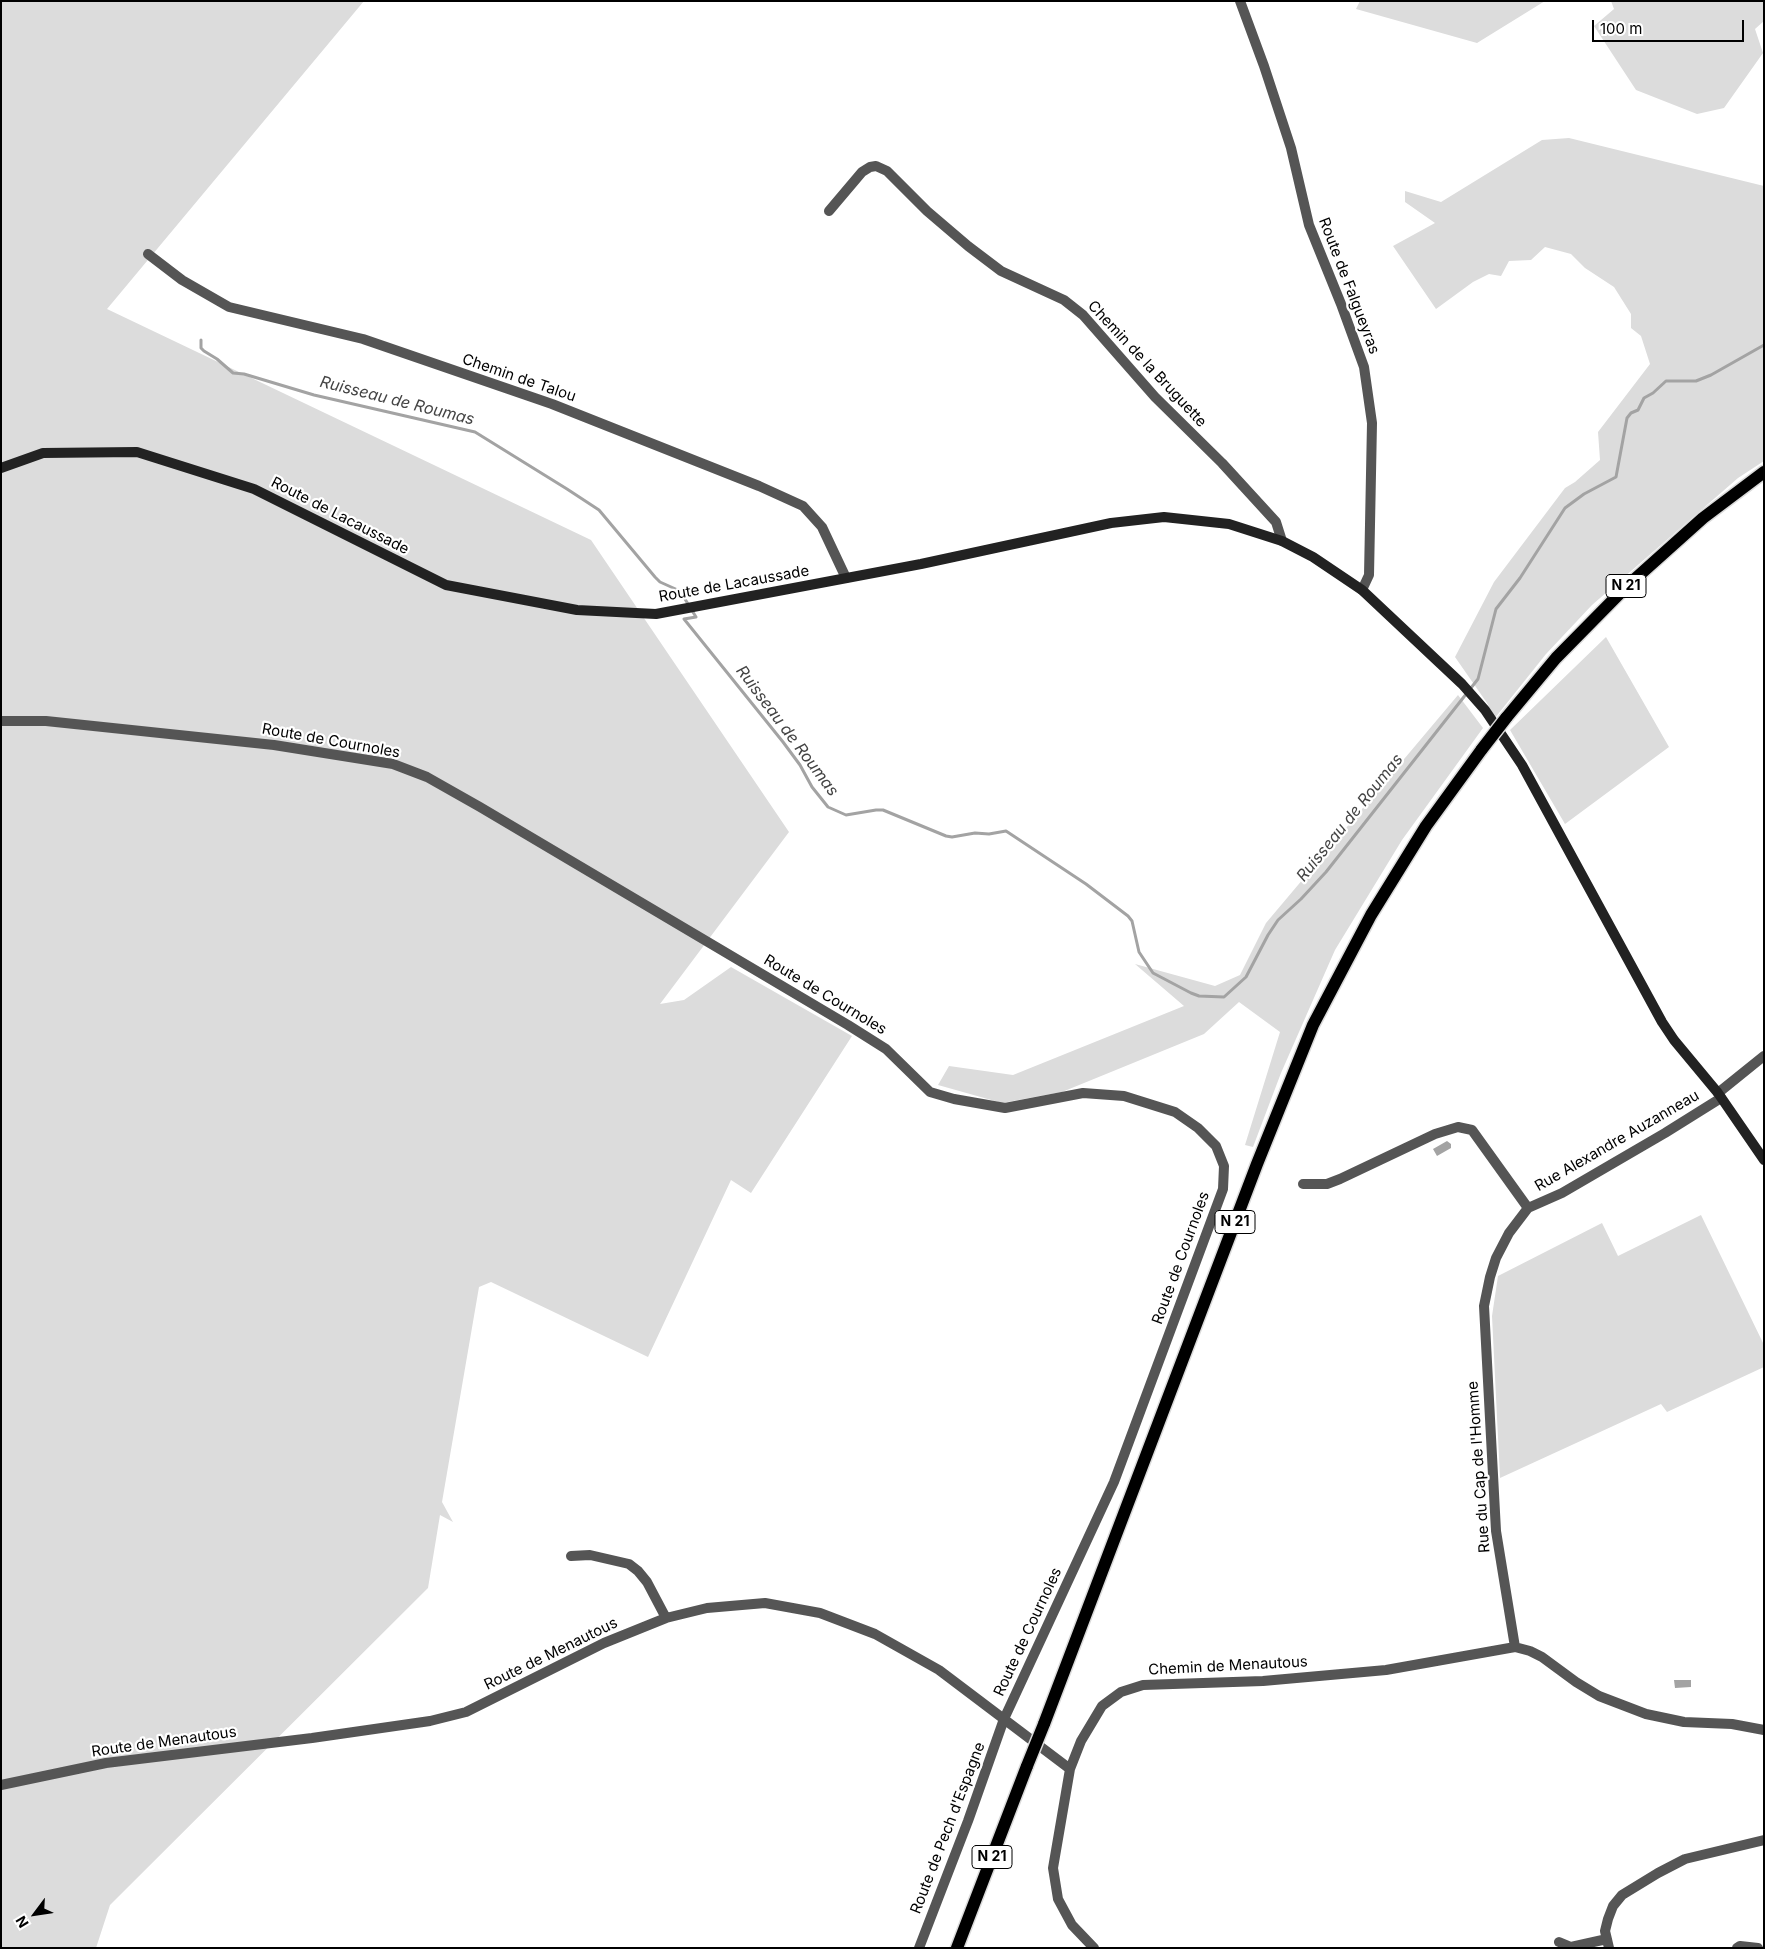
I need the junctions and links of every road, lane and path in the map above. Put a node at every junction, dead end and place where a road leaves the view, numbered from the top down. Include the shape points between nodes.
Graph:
1 (1240, 1) edge
2 (829, 211) dead end
3 (148, 254) dead end
4 (1, 468) edge
5 (1764, 472) edge
6 (1282, 541) junction
7 (846, 578) junction
8 (1362, 590) junction
9 (1, 721) edge
10 (1764, 1056) edge
11 (1719, 1096) junction
12 (1764, 1160) edge
13 (1303, 1184) dead end
14 (1528, 1208) junction
15 (571, 1556) dead end
16 (666, 1618) junction
17 (1515, 1647) junction
18 (1004, 1719) junction
19 (1764, 1730) edge
20 (1070, 1769) junction
21 (1, 1785) edge
22 (1764, 1840) edge
23 (1559, 1942) dead end
24 (1608, 1944) edge
25 (918, 1948) edge
26 (957, 1948) edge
27 (1094, 1948) edge
28 (1737, 1948) edge
29 (1758, 1948) edge

1 - 8 street, Route de Falgueyras via 1291,148 1309,225 1364,367 1372,423 1369,575
2 - 6 street, Chemin de la Bruguette via 862,172 876,166 886,171 961,241 1001,271 1064,300 1083,315 1175,418 1276,522
3 - 7 street, Chemin de Talou via 182,280 229,307 363,339 552,404 803,506 822,527
4 - 7 street, Route de Lacaussade via 43,453 137,452 254,489 446,585 577,610 656,614
5 - 26 main road, N 21, bridge via 1702,518 1626,587 1556,658 1482,749 1426,826 1371,915 1313,1026 1256,1164
6 - 7 street, Route de Lacaussade via 1229,524 1164,517 1111,523
6 - 8 street, Route de Lacaussade
8 - 11 street, Route de Lacaussade via 1462,684 1485,710 1522,765 1662,1022
9 - 18 street, Route de Cournoles via 46,721 274,745 393,764 427,777 480,807 848,1024 886,1049 930,1092 1005,1108 1083,1093 1124,1096 1175,1112 1198,1128 1216,1146 1224,1166 1223,1189 1114,1482
10 - 11 street, Rue Alexandre Auzanneau
11 - 12 street, Route de Lacaussade
11 - 14 street, Rue Alexandre Auzanneau via 1665,1133 1562,1193
13 - 14 street via 1327,1184 1435,1134 1458,1127 1472,1130
14 - 17 street, Rue du Cap de l'Homme via 1509,1233 1496,1258 1484,1306 1496,1531
15 - 16 street via 590,1555 629,1564 647,1582
16 - 18 street, Route de Menautous via 707,1608 765,1603 820,1613 875,1634 939,1670
16 - 21 street, Route de Menautous via 604,1643 466,1712 430,1721 312,1738 106,1763
17 - 19 street via 1542,1657 1599,1696 1646,1714 1684,1722 1732,1724
17 - 20 street, Chemin de Menautous via 1386,1670 1143,1685 1121,1692 1102,1706 1081,1741
18 - 20 street, Route de Menautous
18 - 25 street, Route de Pech d'Espagne
20 - 27 street, Chemin de Menautous via 1053,1868 1058,1899 1072,1925
22 - 24 street via 1684,1859 1635,1886 1613,1906 1605,1931
23 - 24 street via 1572,1947
28 - 29 street

